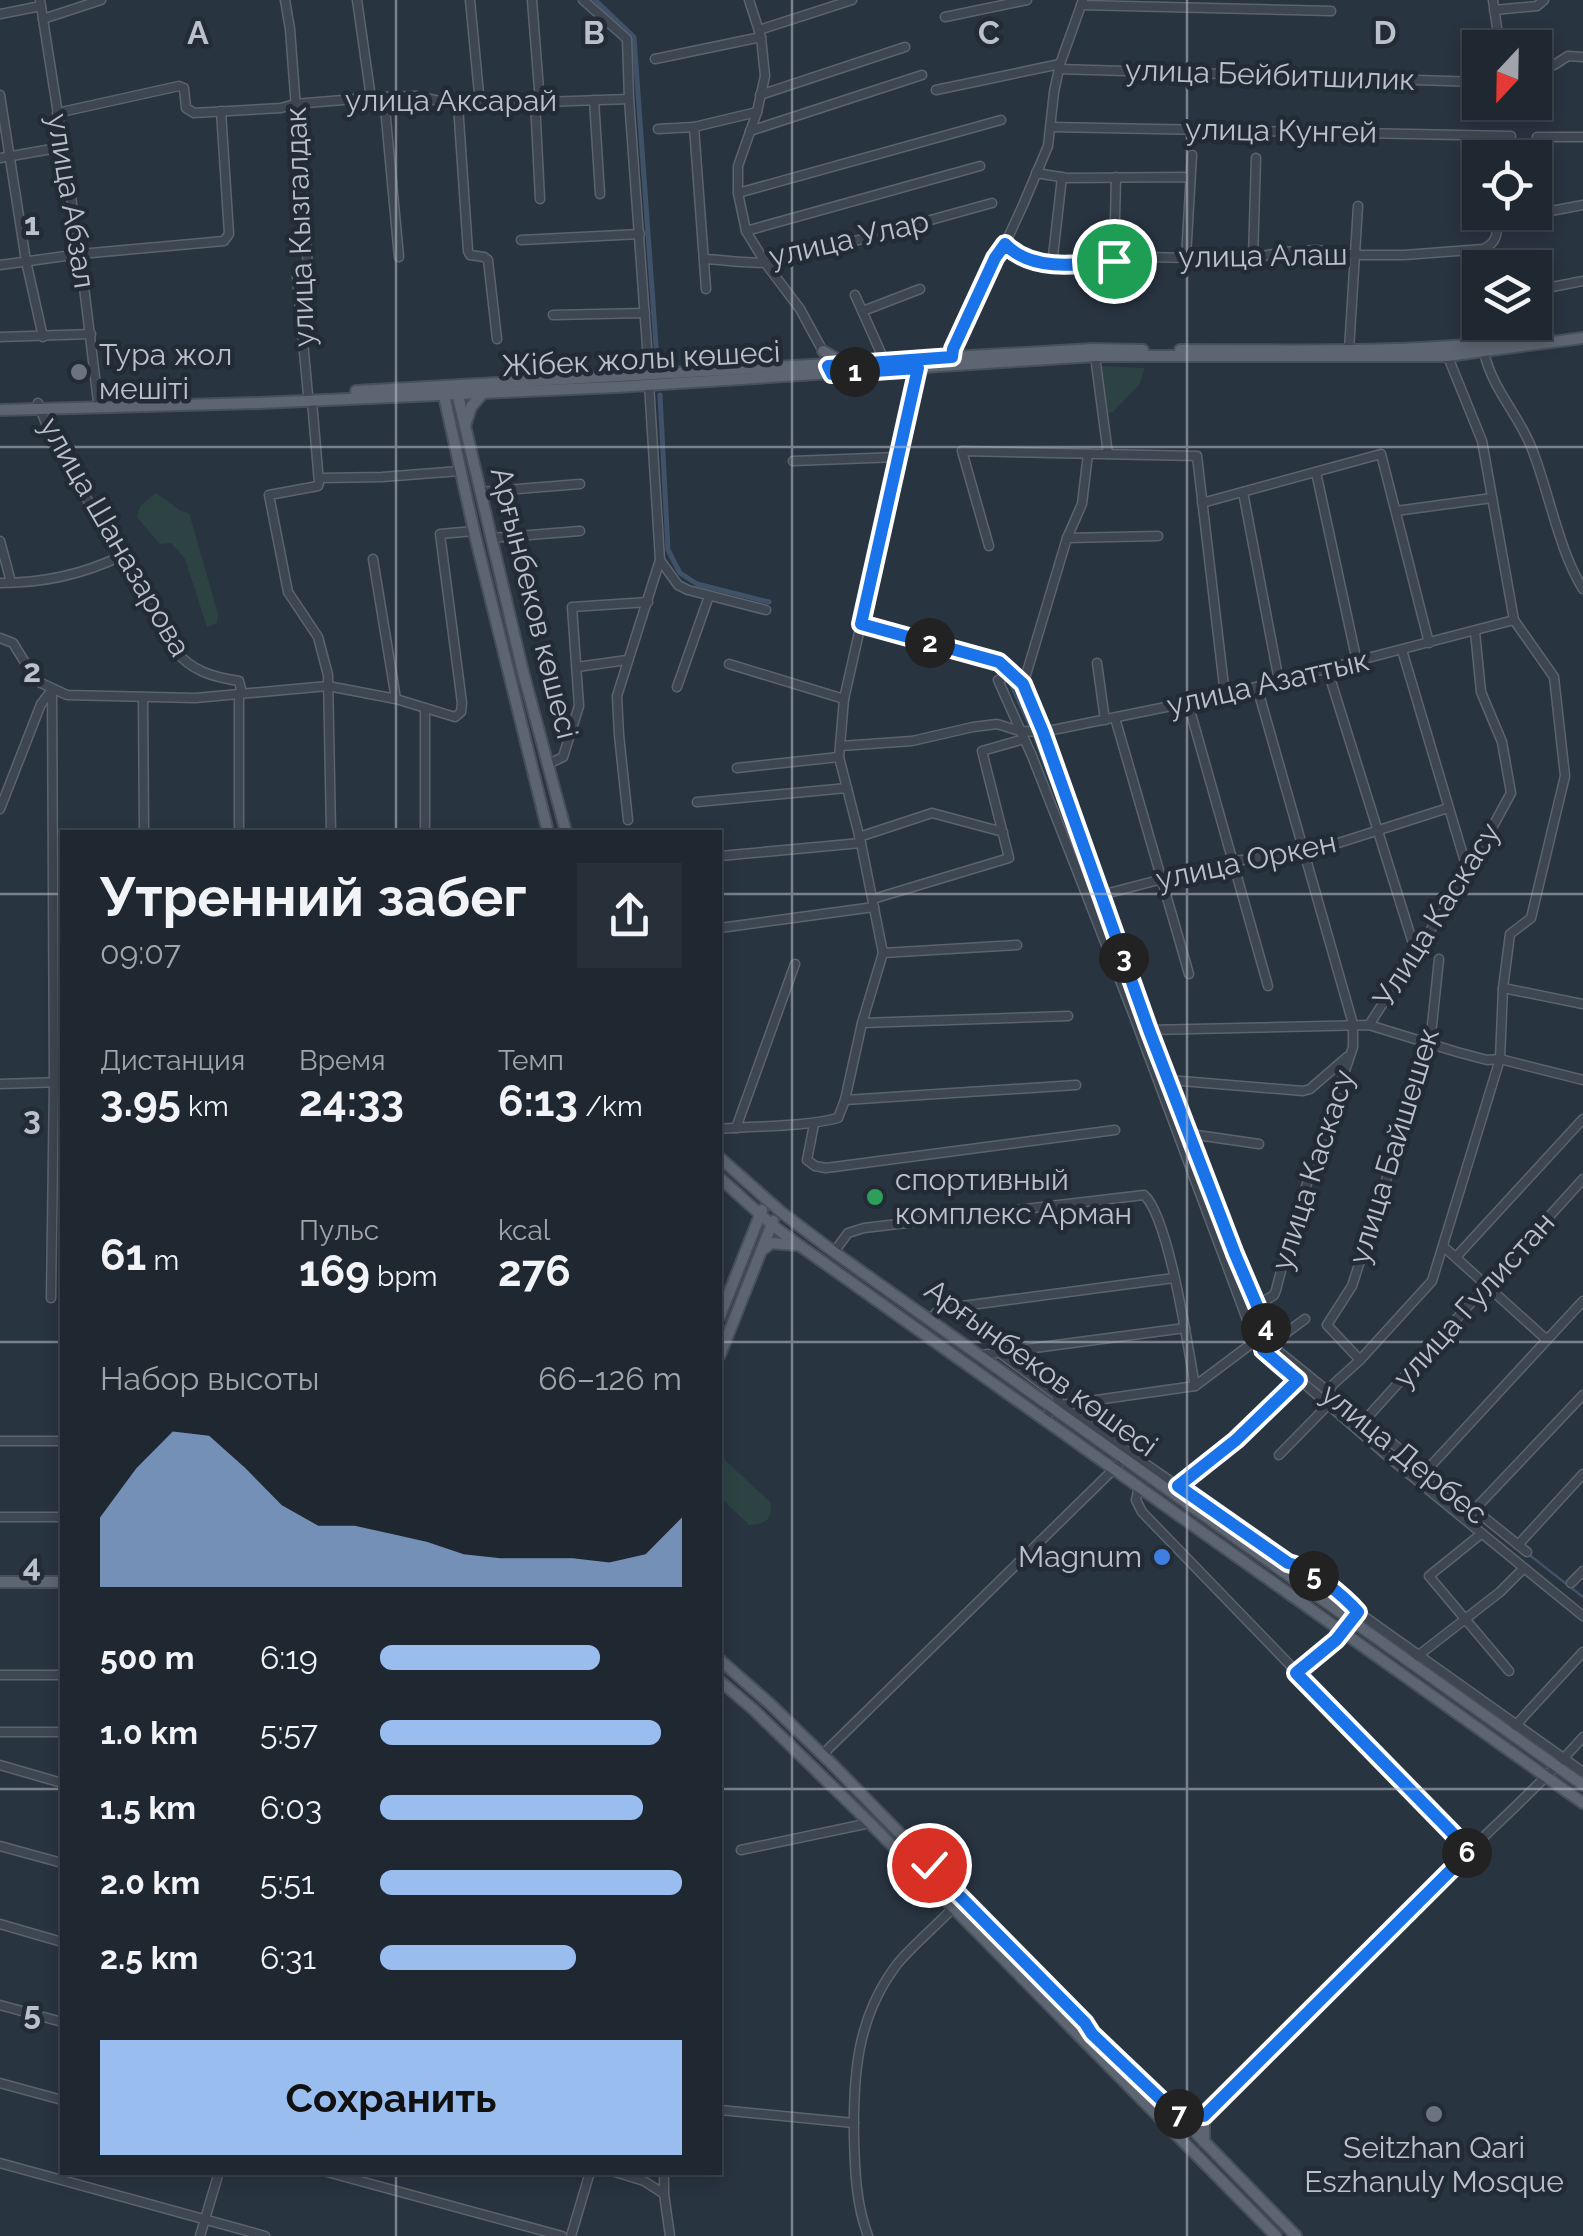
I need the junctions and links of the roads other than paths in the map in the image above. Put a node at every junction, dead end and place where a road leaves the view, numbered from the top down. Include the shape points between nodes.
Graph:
1 (102, 0) edge
2 (285, 0) edge
3 (357, 0) edge
4 (470, 0) edge
5 (532, 0) edge
6 (582, 0) edge
7 (748, 0) edge
8 (852, 0) edge
9 (1027, 0) edge
10 (1544, 0) edge
11 (1082, 2) edge
12 (40, 3) edge
13 (1493, 5) edge
14 (1332, 12) dead end
15 (0, 14) edge
16 (945, 17) dead end
17 (43, 20) junction
18 (1497, 30) edge
19 (760, 34) junction
20 (905, 47) dead end
21 (1583, 57) edge
22 (654, 59) dead end
23 (1552, 65) edge
24 (1060, 66) junction
25 (922, 75) dead end
26 (1462, 81) edge
27 (936, 90) dead end
28 (0, 95) edge
29 (760, 96) junction
30 (384, 97) junction
31 (371, 98) junction
32 (628, 99) junction
33 (594, 100) junction
34 (538, 102) junction
35 (295, 104) junction
36 (480, 104) junction
37 (458, 105) junction
38 (221, 111) junction
39 (757, 112) junction
40 (57, 113) junction
41 (1001, 120) dead end
42 (1051, 126) junction
43 (694, 128) junction
44 (658, 129) dead end
45 (750, 131) junction
46 (1511, 136) dead end
47 (1538, 137) dead end
48 (1583, 137) edge
49 (62, 147) junction
50 (1192, 155) dead end
51 (5, 157) edge
52 (1256, 158) dead end
53 (980, 166) dead end
54 (1036, 173) junction
55 (1062, 177) junction
56 (1116, 177) junction
57 (1190, 178) junction
58 (738, 193) junction
59 (600, 194) dead end
60 (540, 200) dead end
61 (992, 203) dead end
62 (1358, 206) dead end
63 (1583, 206) edge
64 (1552, 210) edge
65 (1497, 230) edge
66 (746, 231) junction
67 (640, 234) junction
68 (521, 240) dead end
69 (1005, 244) junction
70 (80, 254) junction
71 (1356, 254) junction
72 (399, 257) dead end
73 (1186, 257) junction
74 (1252, 258) junction
75 (704, 259) junction
76 (26, 261) junction
77 (1114, 261) junction
78 (766, 264) junction
79 (0, 265) edge
80 (1052, 265) junction
81 (1583, 281) edge
82 (1552, 287) dead end
83 (706, 288) dead end
84 (920, 289) dead end
85 (855, 295) dead end
86 (863, 311) junction
87 (645, 313) junction
88 (552, 316) dead end
89 (90, 334) junction
90 (1583, 335) edge
91 (0, 337) edge
92 (43, 337) junction
93 (497, 339) dead end
94 (1349, 350) junction
95 (824, 351) junction
96 (1446, 352) junction
97 (1484, 352) junction
98 (1095, 356) junction
99 (952, 357) junction
100 (885, 362) junction
101 (847, 364) junction
102 (918, 368) junction
103 (830, 370) junction
104 (649, 379) junction
105 (456, 389) junction
106 (443, 390) junction
107 (484, 392) junction
108 (426, 396) junction
109 (310, 398) junction
110 (98, 402) junction
111 (39, 406) junction
112 (0, 407) edge
113 (448, 416) junction
114 (465, 427) junction
115 (1088, 454) junction
116 (1108, 454) junction
117 (898, 457) junction
118 (793, 461) dead end
119 (460, 471) junction
120 (1316, 472) junction
121 (320, 478) junction
122 (580, 484) dead end
123 (480, 492) junction
124 (1243, 492) junction
125 (1492, 498) junction
126 (1202, 503) junction
127 (1396, 511) junction
128 (474, 531) junction
129 (580, 532) dead end
130 (1158, 536) dead end
131 (491, 538) junction
132 (1066, 538) junction
133 (0, 541) edge
134 (989, 546) dead end
135 (121, 556) junction
136 (373, 559) dead end
137 (660, 560) junction
138 (0, 582) edge
139 (11, 582) junction
140 (1583, 589) edge
141 (709, 596) junction
142 (648, 602) junction
143 (766, 610) dead end
144 (1514, 620) junction
145 (861, 624) junction
146 (1475, 632) junction
147 (0, 638) edge
148 (1429, 643) junction
149 (1402, 650) junction
150 (627, 660) junction
151 (1357, 662) junction
152 (1098, 663) dead end
153 (729, 664) dead end
154 (576, 667) junction
155 (1327, 668) junction
156 (524, 672) junction
157 (1012, 674) junction
158 (510, 675) junction
159 (1278, 681) junction
160 (1023, 684) junction
161 (328, 686) junction
162 (677, 687) dead end
163 (1257, 687) junction
164 (52, 690) junction
165 (239, 694) junction
166 (144, 696) junction
167 (1225, 696) junction
168 (844, 699) junction
169 (396, 700) junction
170 (1188, 703) junction
171 (426, 708) junction
172 (1110, 719) junction
173 (1043, 732) junction
174 (1022, 735) junction
175 (840, 746) junction
176 (840, 757) junction
177 (548, 764) junction
178 (738, 768) dead end
179 (847, 788) junction
180 (697, 802) dead end
181 (1448, 808) junction
182 (0, 809) edge
183 (628, 820) dead end
184 (144, 830) edge
185 (240, 830) edge
186 (330, 830) edge
187 (425, 830) edge
188 (548, 830) edge
189 (565, 830) edge
190 (1376, 830) junction
191 (1003, 832) junction
192 (860, 840) junction
193 (1304, 854) junction
194 (722, 856) edge
195 (1232, 861) junction
196 (1468, 872) junction
197 (1160, 878) junction
198 (1101, 895) junction
199 (874, 903) junction
200 (722, 928) edge
201 (1017, 944) dead end
202 (882, 953) junction
203 (1416, 953) junction
204 (1438, 959) dead end
205 (795, 964) dead end
206 (1189, 974) dead end
207 (1268, 986) dead end
208 (1504, 988) junction
209 (1583, 1004) edge
210 (1068, 1016) dead end
211 (862, 1023) junction
212 (1353, 1024) junction
213 (1369, 1025) junction
214 (1149, 1030) junction
215 (1430, 1044) junction
216 (1350, 1054) junction
217 (1500, 1060) junction
218 (1169, 1080) junction
219 (1583, 1080) edge
220 (58, 1082) edge
221 (0, 1084) edge
222 (1076, 1085) dead end
223 (845, 1100) junction
224 (1583, 1119) edge
225 (814, 1124) junction
226 (736, 1128) junction
227 (722, 1129) edge
228 (1115, 1130) dead end
229 (1190, 1134) junction
230 (1259, 1144) dead end
231 (722, 1160) edge
232 (722, 1180) edge
233 (1583, 1180) edge
234 (742, 1198) junction
235 (768, 1202) junction
236 (780, 1212) junction
237 (760, 1214) junction
238 (771, 1224) junction
239 (748, 1244) junction
240 (800, 1245) junction
241 (1444, 1246) junction
242 (834, 1252) junction
243 (758, 1256) junction
244 (1456, 1256) junction
245 (1174, 1278) junction
246 (1486, 1286) junction
247 (51, 1298) dead end
248 (1583, 1301) edge
249 (1256, 1306) junction
250 (722, 1311) edge
251 (930, 1319) junction
252 (1305, 1320) dead end
253 (1184, 1328) junction
254 (1547, 1340) junction
255 (1256, 1341) junction
256 (1273, 1343) junction
257 (722, 1350) edge
258 (1263, 1350) junction
259 (1000, 1353) junction
260 (981, 1356) junction
261 (1360, 1360) junction
262 (1298, 1380) junction
263 (1195, 1386) junction
264 (1328, 1390) junction
265 (1583, 1394) edge
266 (1328, 1405) junction
267 (1057, 1406) junction
268 (1044, 1419) junction
269 (1365, 1420) junction
270 (0, 1441) edge
271 (60, 1441) edge
272 (1279, 1455) dead end
273 (1124, 1459) junction
274 (1114, 1469) junction
275 (1426, 1471) junction
276 (1583, 1474) edge
277 (1139, 1486) junction
278 (1178, 1486) junction
279 (1474, 1510) junction
280 (0, 1516) edge
281 (60, 1516) edge
282 (1481, 1534) junction
283 (1518, 1545) junction
284 (1527, 1552) dead end
285 (1283, 1565) junction
286 (1523, 1568) junction
287 (1583, 1571) edge
288 (0, 1582) edge
289 (60, 1582) edge
290 (1572, 1583) dead end
291 (1355, 1616) junction
292 (1583, 1616) edge
293 (1465, 1618) junction
294 (1343, 1632) junction
295 (1583, 1652) edge
296 (1414, 1659) junction
297 (722, 1662) edge
298 (1509, 1671) dead end
299 (1296, 1673) junction
300 (60, 1674) edge
301 (0, 1675) edge
302 (722, 1683) edge
303 (1514, 1729) junction
304 (0, 1732) edge
305 (60, 1732) edge
306 (1583, 1737) edge
307 (822, 1754) junction
308 (1560, 1763) junction
309 (0, 1765) edge
310 (1583, 1772) edge
311 (1547, 1777) junction
312 (60, 1782) edge
313 (1583, 1785) edge
314 (1583, 1803) edge
315 (870, 1823) junction
316 (0, 1846) edge
317 (742, 1850) dead end
318 (1470, 1851) junction
319 (60, 1862) edge
320 (952, 1909) junction
321 (0, 1924) edge
322 (60, 1941) edge
323 (0, 2004) edge
324 (60, 2021) edge
325 (0, 2083) edge
326 (60, 2099) edge
327 (722, 2110) edge
328 (1176, 2114) junction
329 (1204, 2116) junction
330 (854, 2123) junction
331 (1191, 2128) junction
332 (1180, 2139) junction
333 (1204, 2142) junction
334 (0, 2163) edge
335 (218, 2175) edge
336 (338, 2175) edge
337 (589, 2175) edge
338 (625, 2175) edge
339 (664, 2175) edge
340 (664, 2194) junction
341 (205, 2220) junction
342 (200, 2236) edge
343 (265, 2236) edge
344 (562, 2236) edge
345 (571, 2236) edge
346 (670, 2236) edge
347 (868, 2236) edge
348 (1276, 2236) edge
349 (1296, 2236) edge

1 - 17 street
2 - 35 street, улица Кызгалдак
3 - 31 street
4 - 36 street
5 - 34 street
6 - 32 street via 628,38
7 - 19 street
8 - 19 street
9 - 16 street
10 - 13 street via 1537,6
11 - 14 street
11 - 24 street
12 - 15 street
12 - 17 street, улица Абзал
13 - 18 street
17 - 40 street, улица Абзал
19 - 22 street
19 - 29 street
20 - 29 street
21 - 23 street
24 - 26 street, улица Бейбитшилик
24 - 27 street, улица Бейбитшилик
24 - 42 street
25 - 45 street
28 - 51 street
29 - 39 street
30 - 31 street, улица Аксарай
30 - 37 street, улица Аксарай
30 - 72 street
31 - 35 street, улица Аксарай
32 - 33 street, улица Аксарай
32 - 67 street
33 - 34 street, улица Аксарай
33 - 59 street
34 - 36 street, улица Аксарай
34 - 60 street
35 - 38 street, улица Аксарай
35 - 109 street, улица Кызгалдак via 308,268 297,277
36 - 37 street, улица Аксарай
37 - 93 street via 468,251 488,260
38 - 40 street, улица Аксарай via 190,112 180,86
38 - 70 street via 228,238
39 - 43 street
39 - 45 street
40 - 49 street, улица Абзал
41 - 58 street
42 - 46 street, улица Кунгей
42 - 54 street
43 - 44 street
43 - 75 street
45 - 58 street via 738,166
47 - 48 street
49 - 51 street
49 - 70 street, улица Абзал
50 - 57 street
51 - 76 street
52 - 74 street
53 - 66 street
54 - 55 street
54 - 69 street
55 - 56 street
55 - 80 street
56 - 57 street
56 - 77 street
57 - 73 street
58 - 66 street
61 - 78 street, улица Улар
62 - 71 street
63 - 64 street
65 - 71 street, улица Алаш via 1497,239 1483,249
66 - 78 street
67 - 68 street
67 - 87 street
69 - 80 street, улица Алаш
69 - 99 street
70 - 76 street
70 - 89 street, улица Абзал
71 - 74 street, улица Алаш via 1315,250
71 - 94 street
73 - 74 street, улица Алаш
73 - 77 street, улица Алаш
75 - 78 street, улица Улар
75 - 83 street
76 - 79 street
76 - 92 street
77 - 80 street, улица Алаш
78 - 95 street
81 - 82 street
84 - 86 street
85 - 86 street
86 - 100 street
87 - 88 street
87 - 104 street
89 - 92 street
89 - 110 street, улица Абзал
90 - 96 main road, Жібек жолы көшесі
90 - 97 main road, Жібек жолы көшесі
91 - 92 street
94 - 96 main road, Жібек жолы көшесі
94 - 99 main road, Жібек жолы көшесі via 1093,349
95 - 101 main road
95 - 103 street
96 - 97 main road, Жібек жолы көшесі
96 - 98 main road, Жібек жолы көшесі
96 - 125 street via 1482,441
97 - 140 street via 1492,380 1531,445
98 - 102 main road, Жібек жолы көшесі
98 - 116 street
99 - 100 main road, Жібек жолы көшесі
100 - 101 main road, Жібек жолы көшесі
101 - 103 main road, Жібек жолы көшесі
102 - 103 main road, Жібек жолы көшесі
102 - 117 street
103 - 104 main road, Жібек жолы көшесі
104 - 105 main road, Жібек жолы көшесі
104 - 107 main road, Жібек жолы көшесі via 616,388
104 - 137 street
105 - 106 main road, Жібек жолы көшесі
105 - 107 main road, Жібек жолы көшесі
105 - 114 main road, Арғынбеков көшесі
106 - 108 main road, Жібек жолы көшесі
106 - 109 main road, Жібек жолы көшесі
106 - 113 main road, Арғынбеков көшесі
107 - 114 main road
108 - 109 main road, Жібек жолы көшесі
108 - 113 main road
109 - 110 main road, Жібек жолы көшесі
109 - 111 main road, Жібек жолы көшесі
109 - 121 street, улица Кызгалдак
110 - 111 main road, Жібек жолы көшесі
111 - 112 main road, Жібек жолы көшесі
111 - 135 street, улица Шаназарова
113 - 119 main road, Арғынбеков көшесі
114 - 123 main road, Арғынбеков көшесі
115 - 116 street
115 - 132 street via 1082,504
115 - 134 street via 962,451
116 - 126 street via 1197,456
117 - 118 street
117 - 145 street
119 - 121 street
119 - 128 main road, Арғынбеков көшесі
120 - 124 street
120 - 127 street via 1382,454
120 - 151 street
121 - 161 street via 318,486 270,495 288,592 318,637
122 - 123 street
123 - 131 main road, Арғынбеков көшесі
124 - 126 street
124 - 159 street
125 - 127 street
125 - 144 street
126 - 167 street
127 - 148 street
128 - 158 main road, Арғынбеков көшесі
128 - 171 street via 440,534 461,712 455,717
129 - 131 street
130 - 132 street
131 - 156 main road, Арғынбеков көшесі
132 - 160 street
133 - 139 street
135 - 139 street via 78,573
135 - 165 street, улица Шаназарова via 183,661 239,681
136 - 169 street
137 - 141 street via 678,585
137 - 142 street
138 - 139 street
141 - 143 street
141 - 162 street
142 - 150 street
142 - 154 street via 572,607
144 - 146 street, улица Азаттык
144 - 208 street via 1554,677 1565,776 1532,918 1510,934
145 - 157 street via 999,662
145 - 168 street
146 - 148 street, улица Азаттык
146 - 196 street, Улица Каскасу via 1481,692 1502,742 1511,794
147 - 164 street via 13,643
148 - 149 street, улица Азаттык
149 - 151 street, улица Азаттык
149 - 181 street
150 - 154 street
150 - 183 street via 616,707
151 - 155 street, улица Азаттык
152 - 172 street
153 - 168 street
154 - 177 street via 579,706 564,757
155 - 159 street, улица Азаттык
155 - 190 street
156 - 158 main road
156 - 177 main road, Арғынбеков көшесі
157 - 160 street
157 - 174 street, улица Дербес via 998,680
158 - 188 main road, Арғынбеков көшесі
159 - 163 street, улица Азаттык
160 - 173 street, улица Дербес
161 - 165 street
161 - 169 street
161 - 186 street
163 - 167 street, улица Азаттык
163 - 193 street
164 - 166 street
164 - 182 street
164 - 220 street
165 - 166 street
165 - 185 street
166 - 184 street
167 - 170 street, улица Азаттык
168 - 175 street
169 - 171 street
170 - 172 street, улица Азаттык
170 - 195 street
171 - 187 street
172 - 173 street, улица Азаттык
172 - 197 street
173 - 174 street, улица Азаттык
173 - 198 street, улица Дербес
174 - 175 street, улица Азаттык via 997,724 912,741
174 - 191 street via 982,751
174 - 255 street, улица Дербес
175 - 176 street
176 - 178 street
176 - 179 street
177 - 189 main road, Арғынбеков көшесі
179 - 180 street
179 - 192 street
181 - 190 street, улица Оркен
181 - 196 street
190 - 193 street, улица Оркен
190 - 203 street
191 - 192 street via 932,813
191 - 199 street via 1009,858
192 - 194 street
192 - 199 street
193 - 195 street, улица Оркен
193 - 212 street
195 - 197 street, улица Оркен
195 - 207 street
196 - 203 street, Улица Каскасу
197 - 198 street, улица Оркен
197 - 206 street
198 - 214 street, улица Дербес
199 - 200 street
199 - 202 street
201 - 202 street
202 - 211 street
203 - 213 street, Улица Каскасу
204 - 215 street, улица Байшешек
205 - 226 street
208 - 209 street
208 - 217 street
210 - 211 street
211 - 223 street
212 - 213 street
212 - 214 street
212 - 216 street, улица Каскасу
213 - 215 street
214 - 218 street, улица Дербес
215 - 217 street
215 - 261 street, улица Байшешек via 1352,1286 1327,1325
216 - 218 street via 1310,1089
216 - 249 street, улица Каскасу via 1276,1290
217 - 219 street
217 - 241 street
218 - 229 street, улица Дербес
220 - 221 street
220 - 247 street
222 - 223 street
223 - 225 street via 838,1118
224 - 244 street
225 - 226 street
225 - 228 street via 806,1160 826,1168
226 - 227 street
229 - 230 street
229 - 249 street, улица Дербес
231 - 235 main road, Арғынбеков көшесі
232 - 234 main road, Арғынбеков көшесі
233 - 246 street, улица Гулистан
234 - 237 main road, Арғынбеков көшесі
234 - 239 main road
235 - 236 main road, Арғынбеков көшесі
235 - 237 main road
236 - 238 main road
236 - 242 main road, Арғынбеков көшесі
237 - 238 main road, Арғынбеков көшесі
237 - 239 main road
238 - 240 main road, Арғынбеков көшесі
238 - 243 main road
239 - 250 main road
240 - 243 main road via 771,1243
240 - 268 main road, Арғынбеков көшесі
241 - 244 street
241 - 261 street via 1432,1281
242 - 245 street via 848,1234 864,1228 1138,1194 1150,1200 1159,1218
242 - 251 main road, Арғынбеков көшесі
243 - 257 main road
244 - 246 street
245 - 251 street via 940,1309
245 - 253 street
246 - 254 street
246 - 269 street, улица Гулистан
248 - 254 street
249 - 256 street, улица Дербес
251 - 260 main road, Арғынбеков көшесі
252 - 256 street
253 - 259 street
253 - 263 street
254 - 275 street
255 - 258 street, улица Дербес
255 - 263 street
256 - 258 street
256 - 264 street, улица Дербес
258 - 262 street, улица Дербес
259 - 260 street
259 - 267 street via 1055,1394
260 - 267 main road, Арғынбеков көшесі
261 - 264 street
262 - 266 street, улица Дербес
262 - 278 street
263 - 267 street
264 - 269 street, улица Дербес
265 - 279 street
266 - 272 street
266 - 282 street, улица Дербес
267 - 268 street
267 - 273 main road, Арғынбеков көшесі
267 - 278 street
268 - 274 main road, Арғынбеков көшесі
269 - 275 street, улица Дербес
270 - 271 street
273 - 274 street
273 - 285 main road, Арғынбеков көшесі
274 - 277 main road, Арғынбеков көшесі
274 - 307 street
275 - 279 street, улица Дербес
276 - 283 street
277 - 294 main road, Арғынбеков көшесі
277 - 299 street via 1142,1512
278 - 285 street
279 - 283 street, улица Дербес
280 - 281 street
282 - 286 street, улица Дербес
282 - 293 street via 1429,1576
283 - 284 street, улица Дербес
285 - 291 main road, Арғынбеков көшесі
286 - 292 street, улица Дербес
286 - 293 street
287 - 290 street
288 - 289 main road
291 - 294 street
291 - 296 main road, Арғынбеков көшесі
293 - 296 street
293 - 298 street
294 - 299 street
294 - 311 main road, Арғынбеков көшесі
295 - 303 street
296 - 303 main road, Арғынбеков көшесі
297 - 307 main road
299 - 318 street
300 - 301 street
302 - 315 main road
303 - 308 main road, Арғынбеков көшесі
304 - 305 street
306 - 308 street
307 - 328 main road
308 - 310 street
308 - 311 street
308 - 313 main road, Арғынбеков көшесі
309 - 312 street
311 - 314 main road, Арғынбеков көшесі
311 - 318 street
315 - 317 street
315 - 320 main road
316 - 319 street
318 - 329 street
320 - 330 street via 898,1963 873,2004 859,2045
320 - 332 main road
321 - 322 street
323 - 324 street
325 - 326 street
327 - 330 street
328 - 329 main road
328 - 331 main road
329 - 331 street
329 - 333 main road
330 - 347 street via 855,2180
331 - 332 street
331 - 333 main road
332 - 348 main road
333 - 349 main road
334 - 341 street
335 - 341 street
336 - 344 street
337 - 345 street
338 - 340 street
339 - 340 street
340 - 346 street
341 - 342 street
341 - 343 street

